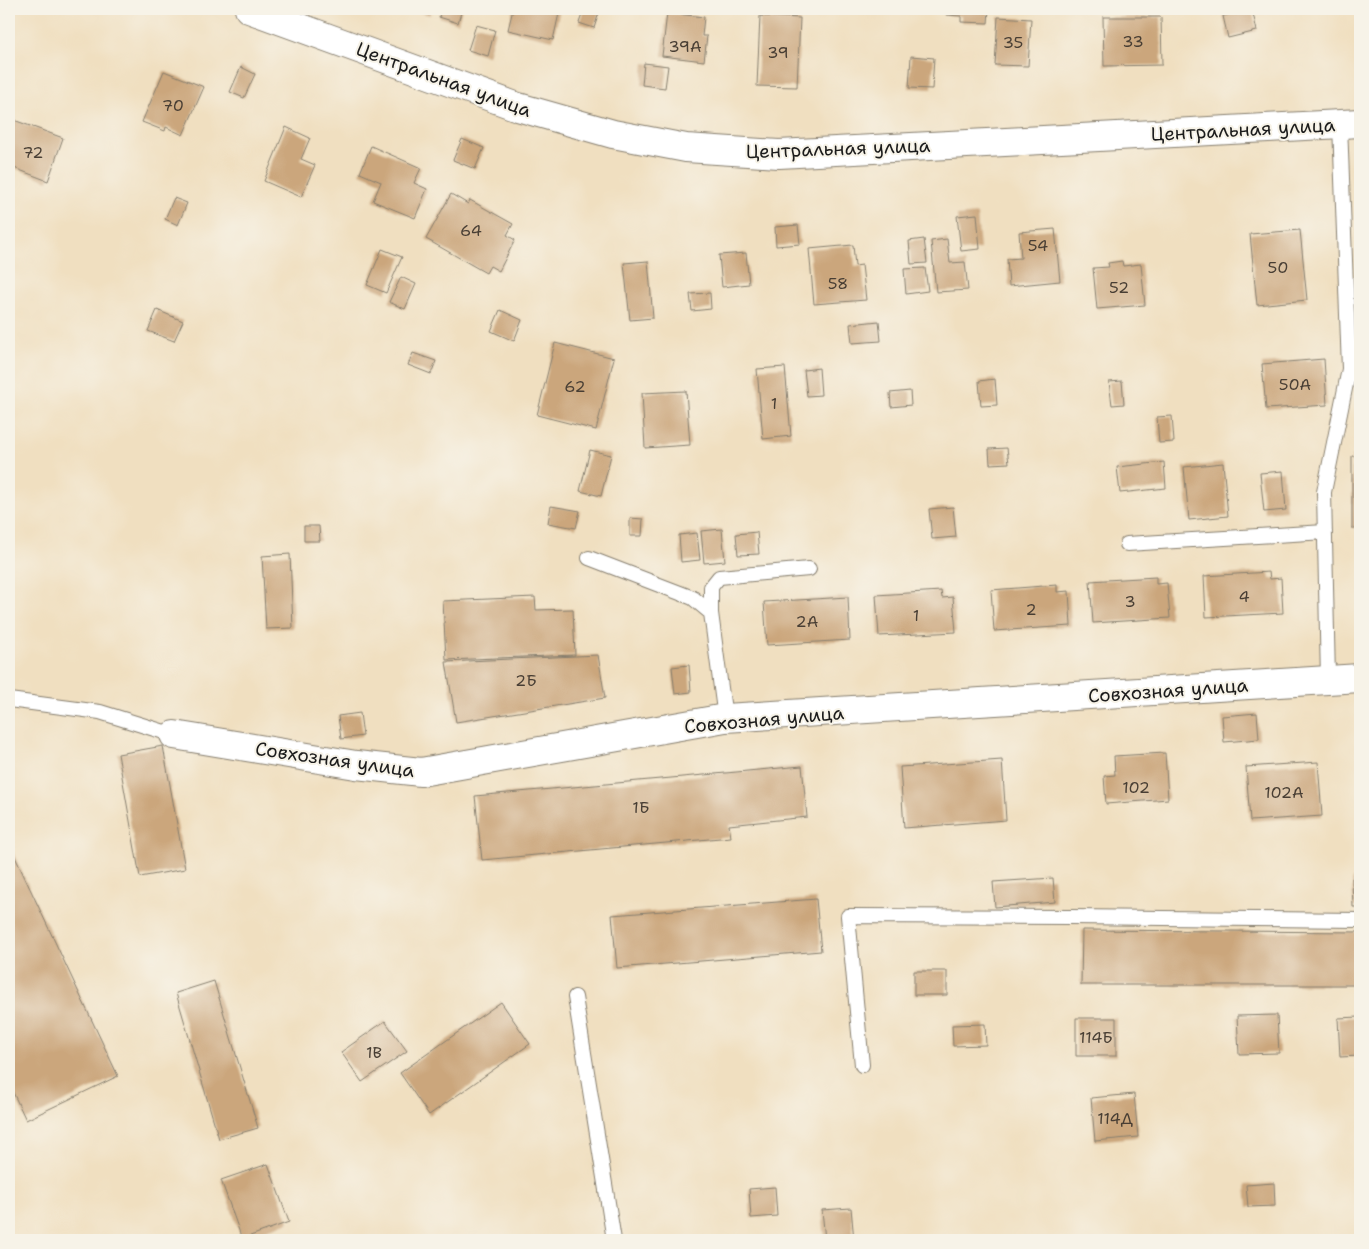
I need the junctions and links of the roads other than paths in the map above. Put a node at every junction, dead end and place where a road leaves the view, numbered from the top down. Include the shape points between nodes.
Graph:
1 (249, 9) edge
2 (1350, 124) edge
3 (1325, 532) junction
4 (1126, 544) dead end
5 (589, 558) dead end
6 (809, 569) dead end
7 (711, 613) junction
8 (1360, 678) edge
9 (1328, 680) junction
10 (9, 700) edge
11 (725, 718) junction
12 (174, 735) joint
13 (1360, 920) edge
14 (575, 997) dead end
15 (862, 1065) dead end
16 (614, 1240) edge

1 - 2 street, Центральная улица via 518,108 613,134 686,148 779,154
2 - 3 lane via 1349,369 1324,492
3 - 4 lane
3 - 9 lane
5 - 7 lane via 694,598
6 - 7 lane via 719,577 711,587
7 - 11 lane
8 - 9 street, Совхозная улица
9 - 11 street, Совхозная улица
10 - 12 lane via 100,712
11 - 12 street, Совхозная улица via 421,772 356,765
13 - 15 lane via 848,916
14 - 16 lane

